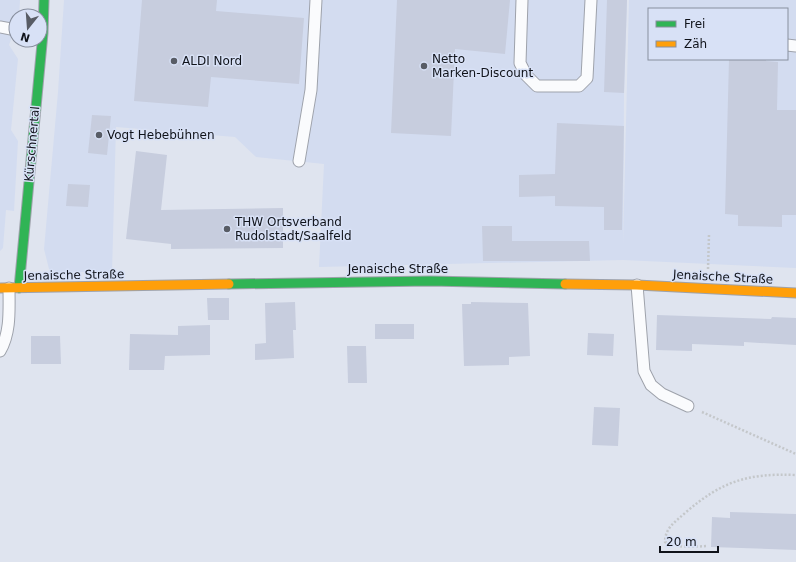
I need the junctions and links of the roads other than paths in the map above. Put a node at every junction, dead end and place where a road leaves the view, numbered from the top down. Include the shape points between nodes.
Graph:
1 (316, 0) edge
2 (522, 0) edge
3 (591, 0) edge
4 (39, 48) edge
5 (299, 161) dead end
6 (637, 285) junction
7 (9, 288) edge
8 (796, 293) edge
9 (0, 351) edge
10 (688, 406) road end

1 - 5 lane via 311,90
2 - 3 lane via 520,62 526,75 537,86 579,86 587,78
4 - 7 main road, Kürschnertal
6 - 7 main road, Jenaische Straße via 414,281
6 - 8 main road, Jenaische Straße
6 - 10 lane via 644,372 651,385 662,394
7 - 9 lane, Kürschnertal via 8,326

